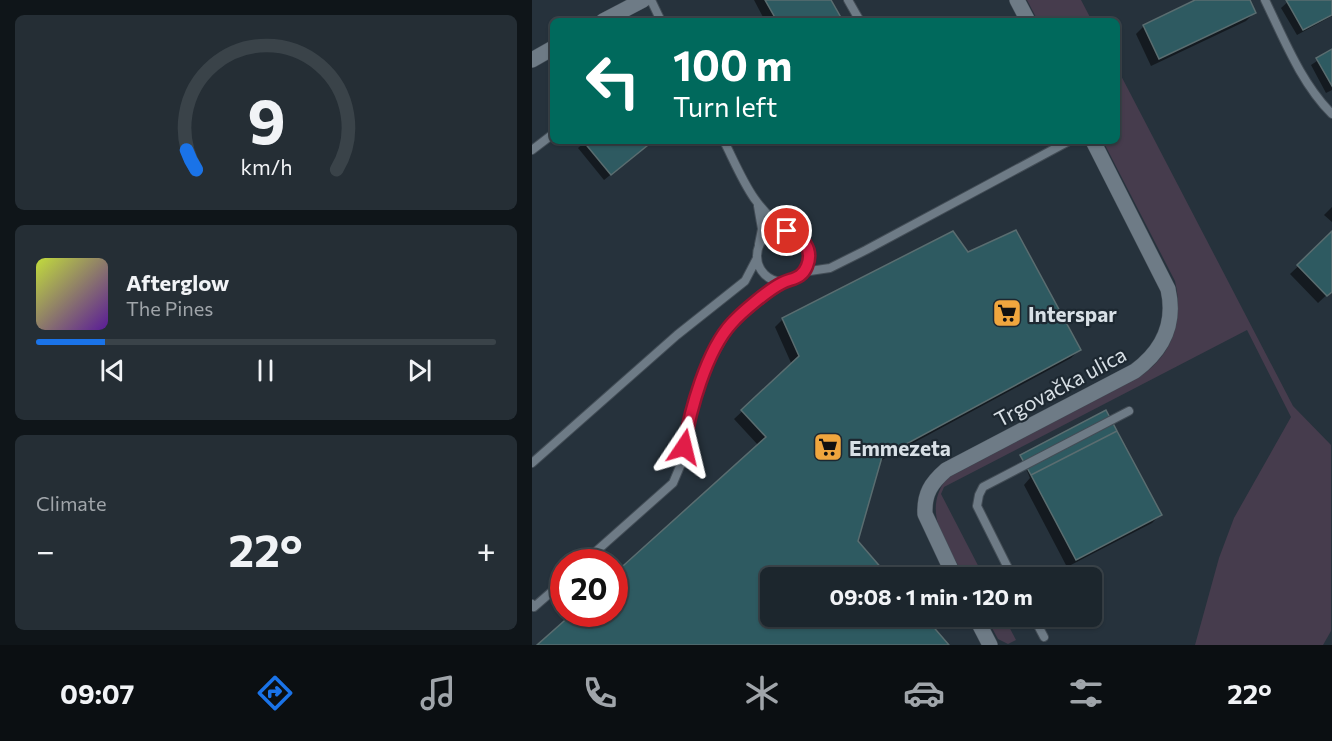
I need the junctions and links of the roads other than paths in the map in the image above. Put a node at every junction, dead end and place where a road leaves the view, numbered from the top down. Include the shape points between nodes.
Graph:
1 (643, 0) edge
2 (651, 0) edge
3 (848, 0) edge
4 (1017, 0) edge
5 (1265, 0) edge
6 (609, 18) edge
7 (660, 18) edge
8 (858, 18) edge
9 (1026, 18) edge
10 (550, 50) edge
11 (532, 60) edge
12 (1332, 114) edge
13 (550, 136) edge
14 (726, 144) edge
15 (1063, 144) edge
16 (1095, 144) edge
17 (533, 148) edge
18 (758, 206) junction
19 (794, 233) junction
20 (758, 254) junction
21 (804, 272) junction
22 (783, 282) junction
23 (1129, 411) dead end
24 (532, 463) edge
25 (599, 549) edge
26 (950, 567) edge
27 (1008, 567) edge
28 (550, 593) edge
29 (532, 604) edge
30 (981, 627) edge
31 (1039, 627) edge
32 (1044, 637) dead end
33 (990, 645) edge

1 - 6 street
2 - 7 lane
3 - 8 lane
4 - 9 street
5 - 12 lane via 1290,53 1320,102
10 - 11 street
13 - 17 lane
14 - 18 lane
15 - 21 lane via 830,268
16 - 26 street, Trgovačka ulica via 1168,289 1172,304 1165,337 1151,359 1135,372 946,470 932,483 924,503 925,514
18 - 19 lane via 774,222
18 - 20 lane via 762,229
19 - 20 lane via 772,233 761,243
19 - 21 lane via 801,237 808,251
20 - 22 lane via 759,266 769,278
20 - 24 lane via 745,281 677,335
21 - 22 lane
22 - 25 lane via 731,324 706,368 673,483
23 - 27 lane via 984,487 977,506
28 - 29 lane via 534,607
30 - 33 street
31 - 32 lane

